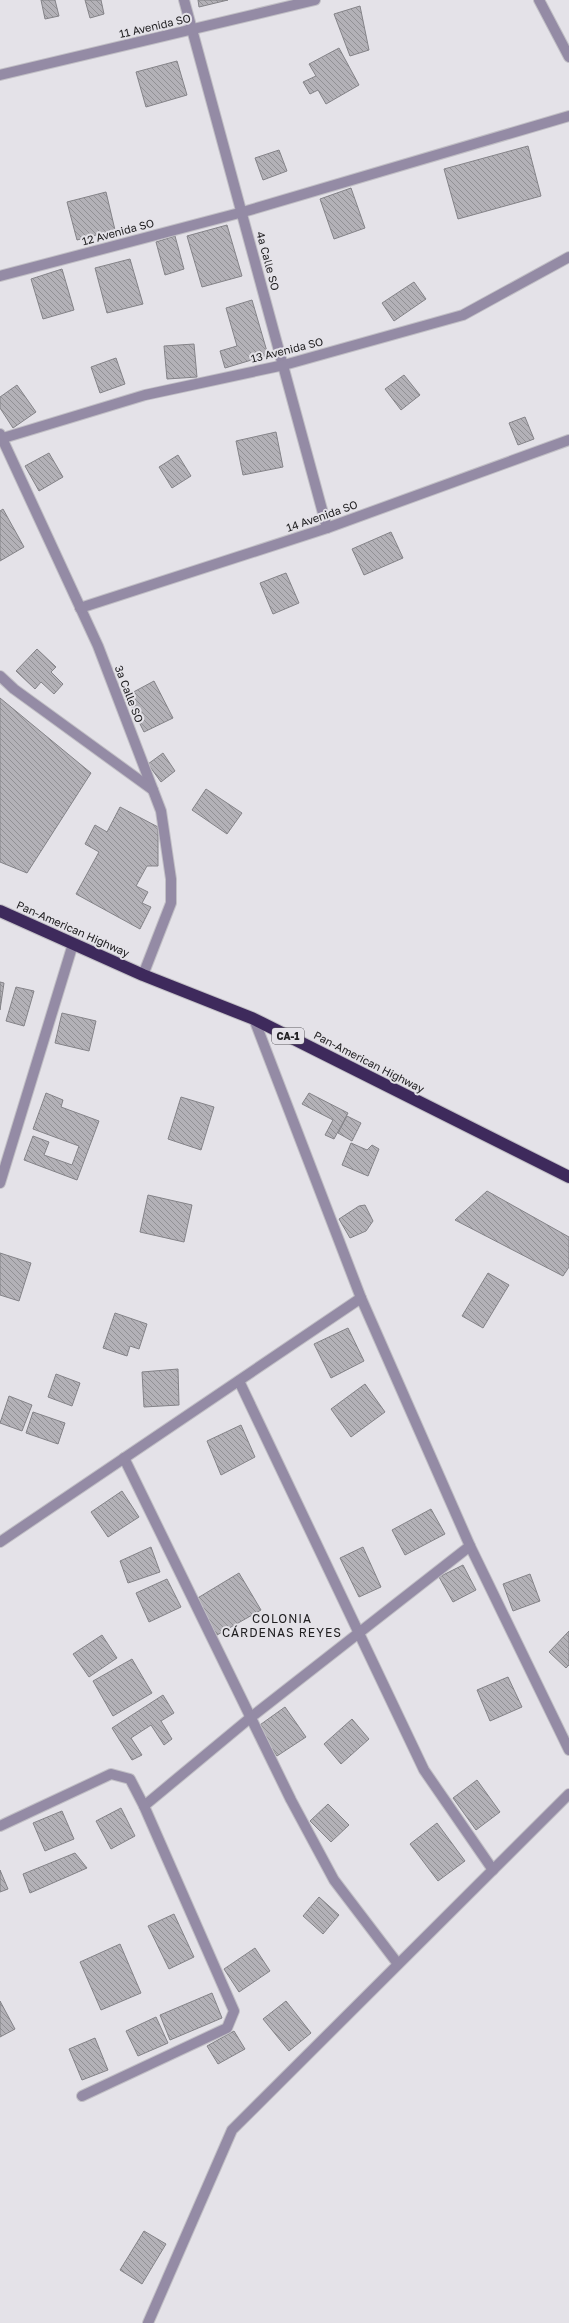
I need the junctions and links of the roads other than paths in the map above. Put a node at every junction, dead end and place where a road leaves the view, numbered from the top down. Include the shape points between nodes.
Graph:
1 (184, 0) edge
2 (315, 0) edge
3 (539, 0) edge
4 (193, 29) junction
5 (569, 57) edge
6 (0, 75) edge
7 (569, 116) edge
8 (242, 212) junction
9 (569, 257) edge
10 (0, 276) edge
11 (284, 365) junction
12 (1, 437) edge
13 (569, 440) edge
14 (327, 528) junction
15 (80, 608) junction
16 (0, 676) edge
17 (153, 790) junction
18 (0, 911) edge
19 (73, 944) junction
20 (143, 975) junction
21 (254, 1019) junction
22 (569, 1177) edge
23 (0, 1184) edge
24 (361, 1298) junction
25 (239, 1380) junction
26 (124, 1458) junction
27 (0, 1542) edge
28 (470, 1546) junction
29 (358, 1633) junction
30 (250, 1718) junction
31 (569, 1750) edge
32 (569, 1794) edge
33 (144, 1806) junction
34 (0, 1826) edge
35 (493, 1870) junction
36 (398, 1964) junction
37 (82, 2096) dead end
38 (148, 2323) edge

1 - 4 street, 4a Calle SO
2 - 4 street, 11 Avenida SO
3 - 5 street
4 - 6 street, 11 Avenida SO
4 - 8 street, 4a Calle SO
7 - 8 street, 12 Avenida SO
8 - 10 street, 12 Avenida SO
8 - 11 street, 4a Calle SO
9 - 11 street, 13 Avenida SO via 463,315
11 - 12 street, 13 Avenida SO via 145,395
11 - 14 street, 4a Calle SO
12 - 15 street, 3a Calle SO
13 - 14 street, 14 Avenida SO
14 - 15 street, 14 Avenida SO
15 - 17 street, 3a Calle SO via 98,646
16 - 17 street via 14,689
17 - 20 street, 3a Calle SO via 161,811 171,879 171,903
18 - 19 highway, Pan-American Highway / CA-1
19 - 20 highway, Pan-American Highway / CA-1
19 - 23 street
20 - 21 highway, Pan-American Highway / CA-1
21 - 22 highway, Pan-American Highway / CA-1
21 - 24 street
24 - 25 street
24 - 28 street
25 - 26 street
25 - 29 street
26 - 27 street
26 - 30 street
28 - 29 street
28 - 31 street
29 - 30 street
29 - 35 street via 424,1770
30 - 33 street
30 - 36 street via 334,1880
32 - 35 street
33 - 34 street via 130,1779 111,1774
33 - 37 street via 234,2011 227,2028
35 - 36 street
36 - 38 street via 232,2130

